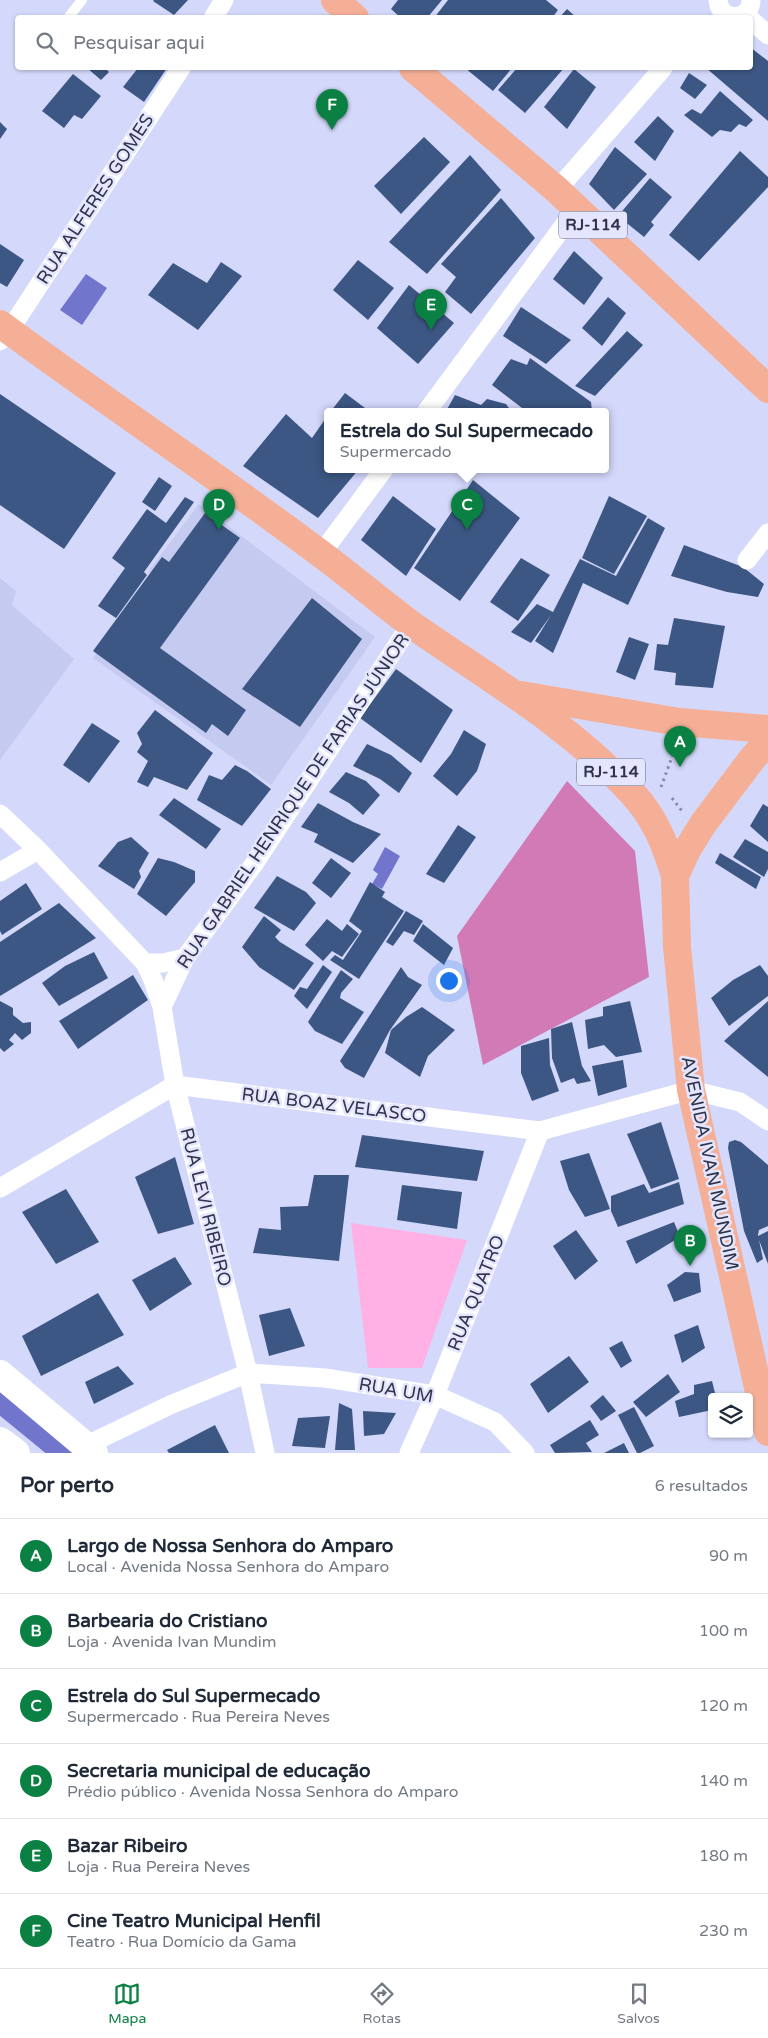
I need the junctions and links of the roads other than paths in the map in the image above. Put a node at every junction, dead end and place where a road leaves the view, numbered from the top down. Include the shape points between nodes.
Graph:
1 (82, 0) edge
2 (224, 0) edge
3 (335, 0) edge
4 (70, 15) edge
5 (215, 15) edge
6 (352, 15) edge
7 (753, 18) edge
8 (768, 35) edge
9 (180, 70) edge
10 (415, 70) edge
11 (662, 70) edge
12 (556, 190) junction
13 (576, 209) junction
14 (3, 332) edge
15 (768, 389) edge
16 (428, 408) edge
17 (381, 473) edge
18 (768, 533) edge
19 (321, 554) junction
20 (747, 560) dead end
21 (411, 624) junction
22 (515, 693) junction
23 (768, 729) edge
24 (768, 741) edge
25 (0, 814) edge
26 (38, 850) junction
27 (0, 872) edge
28 (675, 876) junction
29 (185, 958) junction
30 (145, 963) junction
31 (162, 1007) junction
32 (175, 1085) junction
33 (691, 1090) junction
34 (768, 1121) edge
35 (540, 1131) junction
36 (0, 1188) edge
37 (248, 1373) junction
38 (0, 1374) edge
39 (435, 1395) junction
40 (768, 1432) edge
41 (0, 1440) edge
42 (90, 1450) edge
43 (16, 1453) edge
44 (265, 1453) edge
45 (409, 1453) edge
46 (525, 1453) edge

1 - 4 lane
2 - 5 street
3 - 6 main road
7 - 8 street
9 - 14 street, RUA ALFERES GOMES
10 - 12 main road, RJ-114
11 - 12 street
12 - 13 main road, RJ-114
13 - 15 main road, RJ-114
13 - 16 street
14 - 19 main road
17 - 19 street
18 - 20 street
19 - 21 main road, RJ-114
21 - 22 main road, RJ-114
21 - 29 street, RUA GABRIEL HENRIQUE DE FARIAS JÚNIOR via 254,864
22 - 23 main road via 680,722
22 - 28 main road, RJ-114 via 580,744 633,794 658,829
24 - 28 main road, AVENIDA IVAN MUNDIM / RJ-114 via 704,824
25 - 26 street, RUA LEVI RIBEIRO
26 - 27 street
26 - 30 street, RUA LEVI RIBEIRO
28 - 33 main road, AVENIDA IVAN MUNDIM / RJ-114 via 678,956
29 - 30 street
29 - 31 street, RUA GABRIEL HENRIQUE DE FARIAS JÚNIOR
30 - 31 street, RUA LEVI RIBEIRO
31 - 32 street, RUA LEVI RIBEIRO
32 - 35 street, RUA BOAZ VELASCO
32 - 36 street
32 - 37 street, RUA LEVI RIBEIRO
33 - 34 street via 740,1102
33 - 35 street, RUA BOAZ VELASCO
33 - 40 main road, AVENIDA IVAN MUNDIM / RJ-114
35 - 39 street, RUA QUATRO
37 - 39 street, RUA UM via 325,1378
37 - 42 street via 170,1405
37 - 44 street, RUA LEVI RIBEIRO
38 - 42 street
39 - 45 street, RUA QUATRO
39 - 46 street, RUA UM via 495,1422
41 - 43 street

